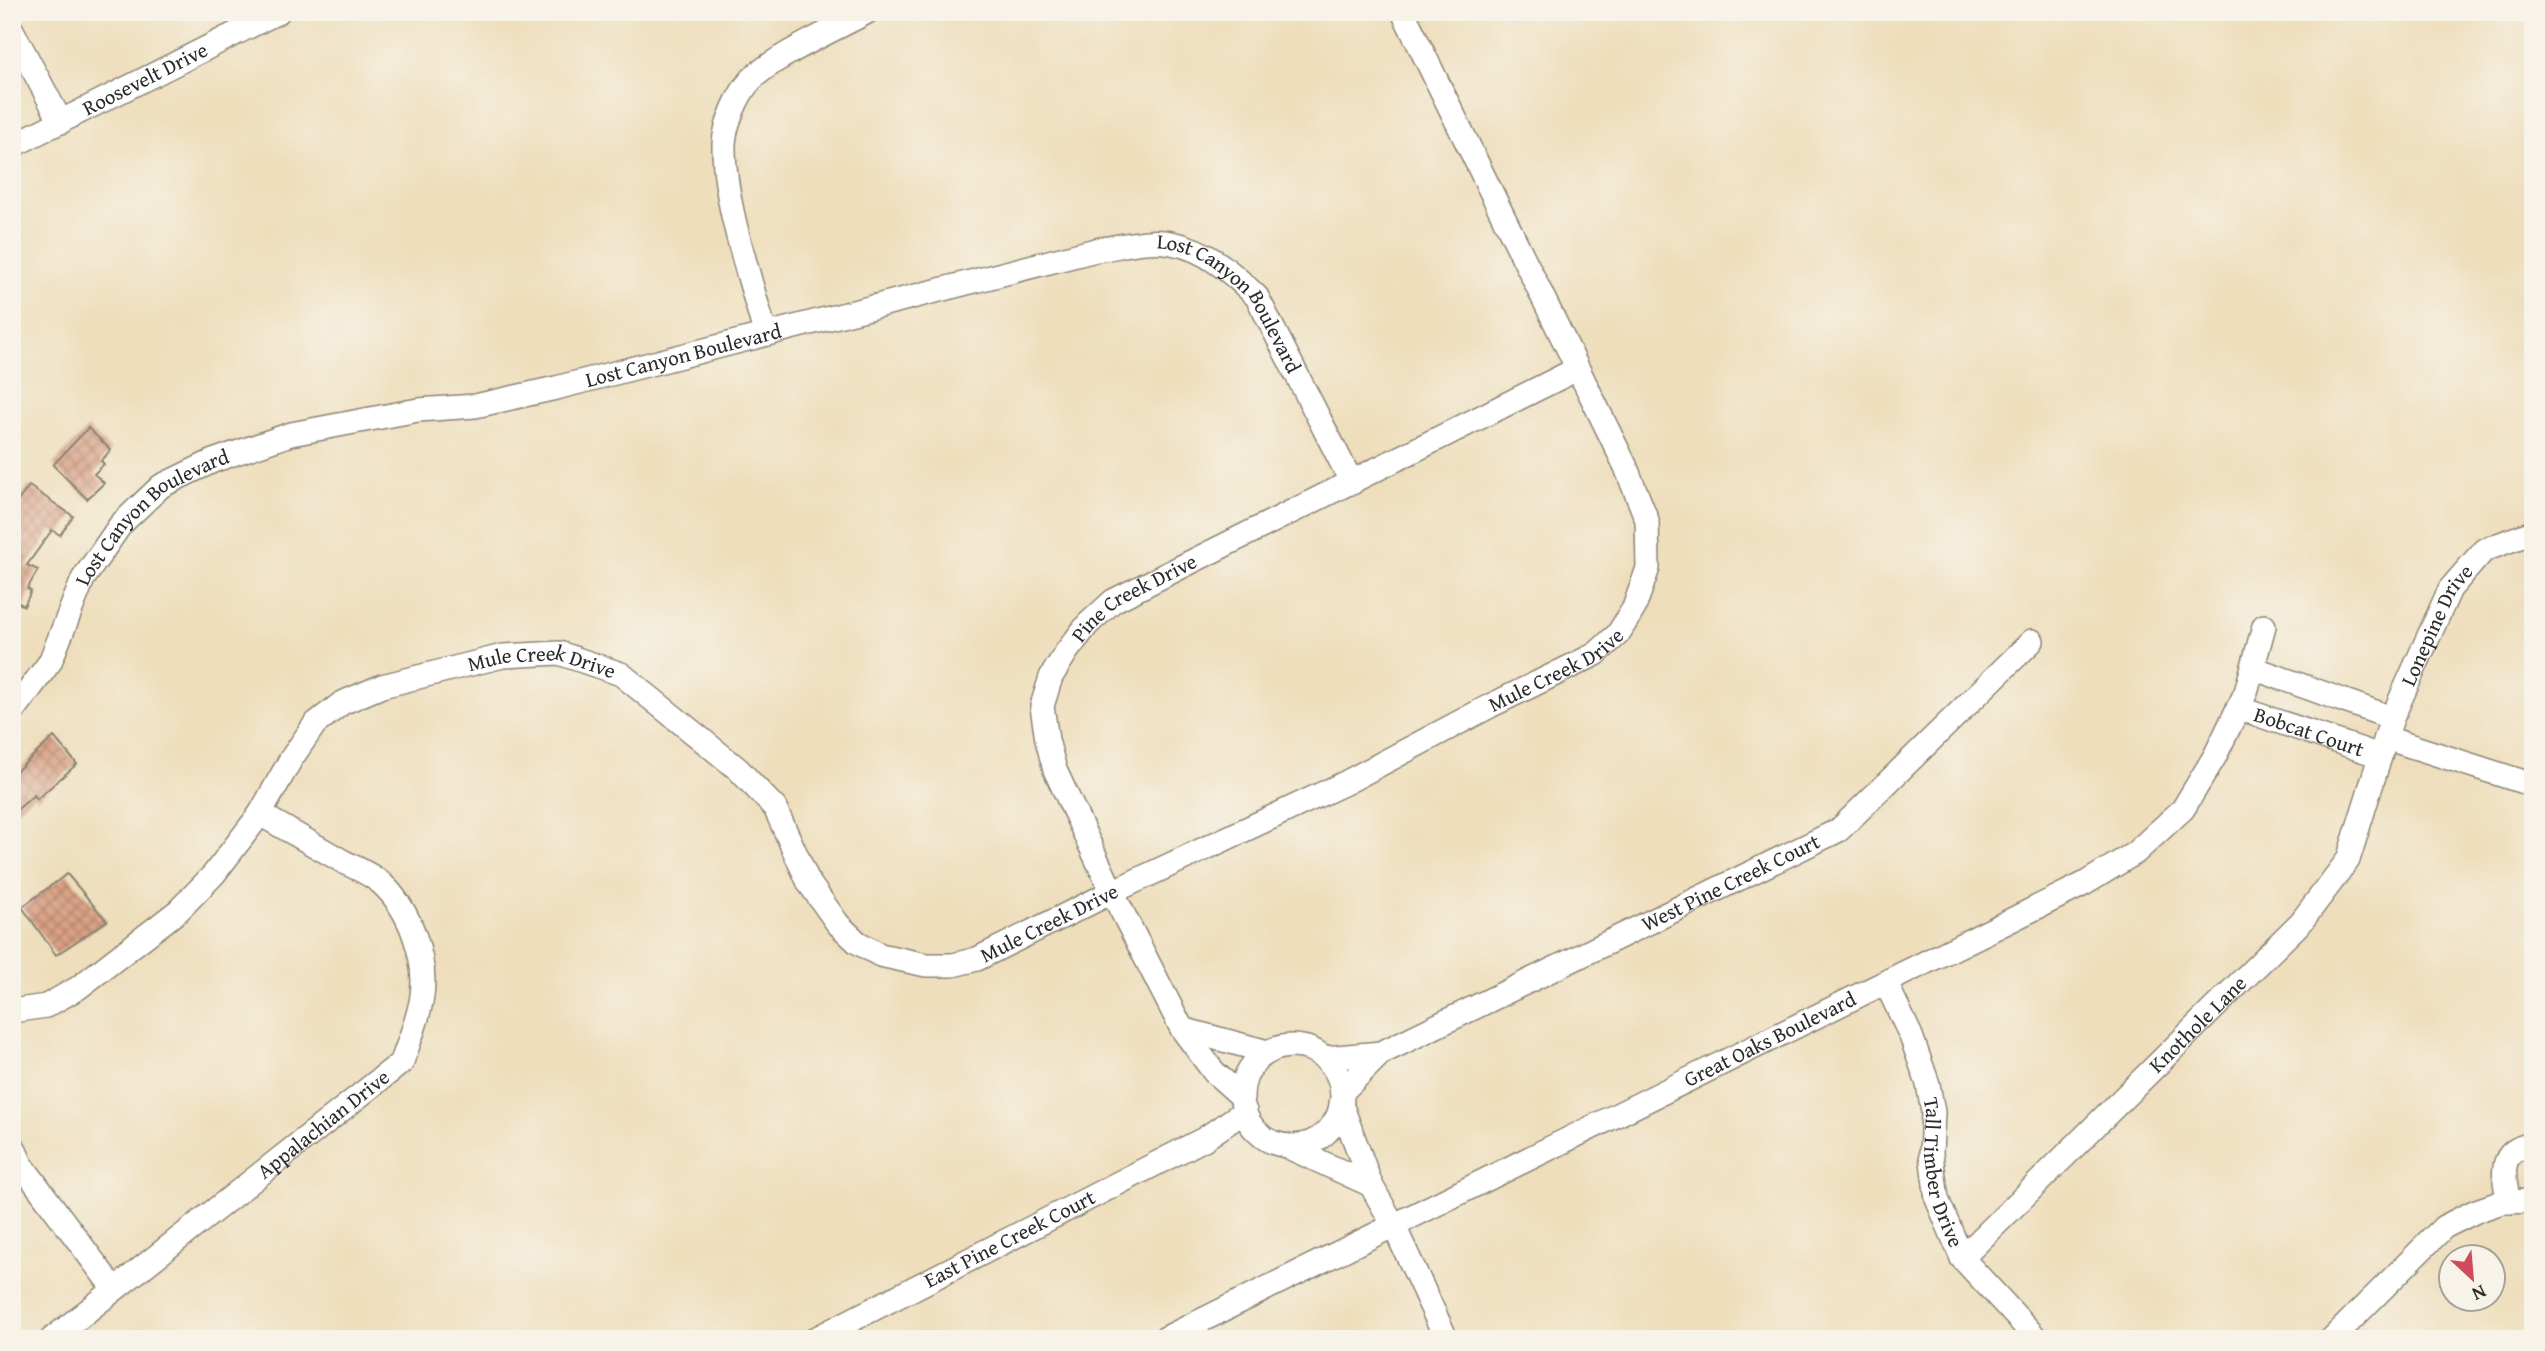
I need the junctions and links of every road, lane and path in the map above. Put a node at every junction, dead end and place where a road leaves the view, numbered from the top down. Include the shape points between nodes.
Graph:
1 (278, 12) edge
2 (867, 12) edge
3 (1403, 12) edge
4 (12, 30) edge
5 (61, 122) junction
6 (12, 146) edge
7 (765, 333) junction
8 (1577, 369) junction
9 (1352, 483) junction
10 (2533, 532) edge
11 (2264, 626) dead end
12 (2032, 641) dead end
13 (2253, 668) junction
14 (2238, 708) junction
15 (12, 713) edge
16 (2386, 737) junction
17 (2533, 785) edge
18 (260, 814) junction
19 (1111, 892) junction
20 (1886, 983) junction
21 (12, 1011) edge
22 (1182, 1029) junction
23 (1268, 1052) junction
24 (1381, 1053) junction
25 (1325, 1058) junction
26 (1342, 1098) junction
27 (1243, 1104) junction
28 (1204, 1139) junction
29 (1275, 1142) junction
30 (12, 1144) edge
31 (2533, 1144) edge
32 (1371, 1185) junction
33 (2533, 1201) edge
34 (2509, 1202) junction
35 (1394, 1226) junction
36 (1962, 1258) junction
37 (114, 1289) junction
38 (52, 1339) edge
39 (816, 1339) edge
40 (1164, 1339) edge
41 (1444, 1339) edge
42 (2037, 1339) edge
43 (2332, 1339) edge

1 - 5 street, Roosevelt Drive
2 - 7 street via 772,64 752,79 737,99 724,142 729,194
3 - 8 street, Mule Creek Drive
4 - 5 street
5 - 6 street, Roosevelt Drive
7 - 9 street, Lost Canyon Boulevard via 1096,250 1170,242 1210,257 1257,297
7 - 15 street, Lost Canyon Boulevard via 475,406 418,410 291,435 213,461 161,486 121,524 83,579 50,662
8 - 9 street, Pine Creek Drive
8 - 19 street, Mule Creek Drive via 1647,520 1648,568 1634,608 1618,634 1596,654 1345,783
9 - 19 street, Pine Creek Drive via 1113,601 1088,624 1051,677 1042,706 1055,770
10 - 16 street, Lonepine Drive via 2484,550 2450,589
11 - 13 street, Great Oaks Boulevard
12 - 24 street, West Pine Creek Court via 1839,830
13 - 14 street, Great Oaks Boulevard
13 - 16 street, Bobcat Court
14 - 16 street, Bobcat Court
14 - 20 street, Great Oaks Boulevard via 2183,808 2135,853 2084,884
16 - 17 street, Bobcat Court
16 - 36 street, Knothole Lane via 2348,860 2301,922
18 - 19 street, Mule Creek Drive via 315,724 342,703 383,686 503,656 559,653 621,674 738,769 775,808 809,883 838,924 880,955 926,965 977,960
18 - 21 street, Mule Creek Drive via 214,874 178,911 78,988 46,1006
18 - 37 street, Appalachian Drive via 380,882 397,901 418,948 423,973 418,1013 402,1062
19 - 22 street, Pine Creek Drive
20 - 35 street, Great Oaks Boulevard
20 - 36 street, Tall Timber Drive via 1928,1084 1937,1199
22 - 23 street
22 - 27 street, Pine Creek Drive
23 - 25 street via 1297,1046
23 - 27 street via 1247,1074
24 - 25 street, West Pine Creek Court
24 - 26 street, West Pine Creek Court
25 - 26 street via 1334,1068
26 - 29 street via 1337,1118 1316,1140 1301,1145
26 - 32 street
27 - 28 street, East Pine Creek Court
27 - 29 street via 1254,1129
28 - 29 street, East Pine Creek Court
28 - 39 street, East Pine Creek Court
29 - 32 street
30 - 37 street via 21,1164
31 - 34 street via 2510,1154 2504,1166
32 - 35 street
33 - 34 street
34 - 43 street via 2444,1227
35 - 40 street, Great Oaks Boulevard
35 - 41 street
36 - 42 street, Tall Timber Drive
37 - 38 street, Appalachian Drive

